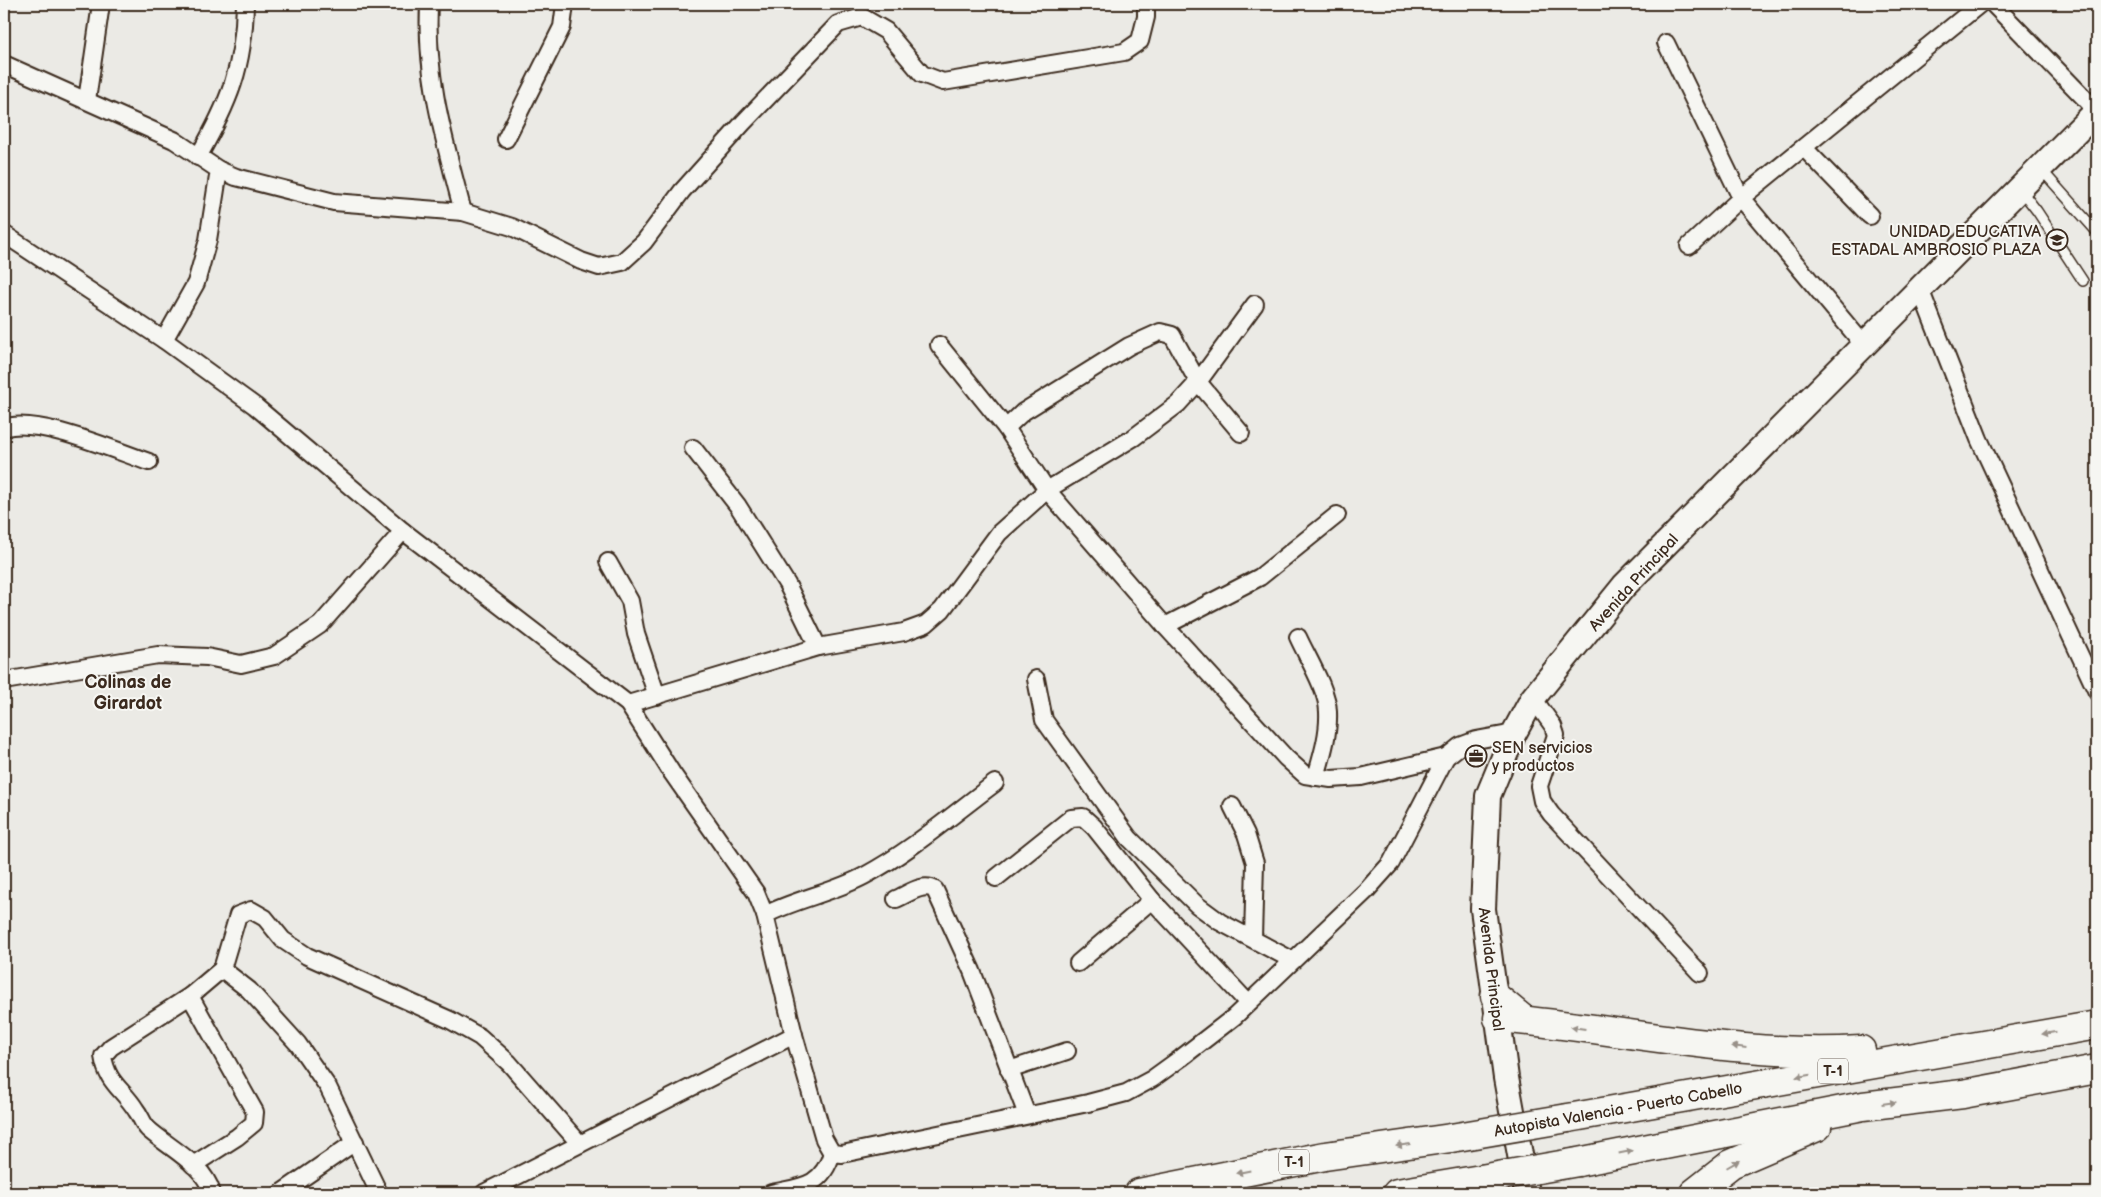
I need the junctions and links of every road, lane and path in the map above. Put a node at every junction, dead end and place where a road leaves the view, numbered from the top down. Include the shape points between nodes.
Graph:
1 (101, 4) edge
2 (245, 4) edge
3 (429, 4) edge
4 (565, 4) edge
5 (1146, 4) edge
6 (1980, 4) edge
7 (1993, 4) edge
8 (1666, 43) dead end
9 (4, 64) edge
10 (87, 100) junction
11 (2097, 111) edge
12 (506, 139) dead end
13 (1804, 148) junction
14 (198, 156) junction
15 (2040, 168) junction
16 (219, 170) junction
17 (2020, 189) junction
18 (1741, 198) junction
19 (462, 212) junction
20 (1870, 216) dead end
21 (2097, 232) edge
22 (4, 234) edge
23 (1689, 246) dead end
24 (2083, 281) dead end
25 (1920, 289) junction
26 (1254, 304) dead end
27 (164, 340) junction
28 (939, 344) dead end
29 (1864, 345) junction
30 (1198, 382) junction
31 (4, 428) edge
32 (1006, 428) junction
33 (1241, 433) dead end
34 (693, 448) dead end
35 (149, 462) dead end
36 (1047, 490) junction
37 (1336, 515) dead end
38 (403, 532) junction
39 (608, 562) dead end
40 (1165, 626) junction
41 (1298, 637) dead end
42 (818, 647) junction
43 (1036, 679) dead end
44 (4, 681) edge
45 (2097, 692) edge
46 (657, 696) junction
47 (1533, 698) junction
48 (628, 704) junction
49 (1514, 733) junction
50 (1446, 757) junction
51 (1316, 777) junction
52 (995, 783) dead end
53 (1232, 806) dead end
54 (996, 878) dead end
55 (896, 899) dead end
56 (1152, 900) junction
57 (765, 915) junction
58 (1253, 938) junction
59 (1292, 960) junction
60 (1078, 963) dead end
61 (222, 968) junction
62 (1700, 973) dead end
63 (190, 996) junction
64 (1248, 1003) junction
65 (1505, 1011) junction
66 (2097, 1025) edge
67 (794, 1035) junction
68 (1980, 1044) junction
69 (1067, 1051) dead end
70 (2097, 1069) edge
71 (1009, 1070) junction
72 (1863, 1106) junction
73 (1027, 1116) junction
74 (355, 1142) junction
75 (580, 1144) junction
76 (832, 1153) junction
77 (193, 1165) junction
78 (212, 1193) edge
79 (281, 1193) edge
80 (379, 1193) edge
81 (484, 1193) edge
82 (770, 1193) edge
83 (1139, 1193) edge
84 (1397, 1193) edge
85 (1527, 1193) edge
86 (1694, 1193) edge

1 - 10 street
2 - 14 street via 242,49 234,85
3 - 19 street via 428,59
4 - 12 street via 562,27
5 - 19 street via 1140,41 1124,52 943,82 922,74 886,31 862,17 838,24 742,122 682,191 644,242 622,262 599,267 512,227
6 - 13 street
7 - 11 street
8 - 18 street
9 - 10 street
10 - 14 street via 174,140
11 - 15 main road, Avenida Principal
13 - 18 street
13 - 20 street
14 - 16 street
15 - 17 main road, Avenida Principal
15 - 21 lane
16 - 19 street via 334,202
16 - 27 street via 208,240 196,284
17 - 24 lane
17 - 25 main road, Avenida Principal
18 - 23 street
18 - 29 street
22 - 27 street
25 - 29 main road, Avenida Principal
25 - 45 street via 1976,431
26 - 30 street
27 - 38 street via 255,406
28 - 32 street
29 - 47 main road, Avenida Principal via 1624,586
30 - 32 street via 1172,335 1160,332 1129,346 1023,412
30 - 33 street
30 - 36 street via 1178,404 1133,438
31 - 35 street via 48,430
32 - 36 street
34 - 42 street via 738,506 787,584
36 - 40 street
36 - 42 street via 999,533 942,610 926,624 904,632
37 - 40 street via 1260,577
38 - 44 street via 320,625 274,656 241,664 207,657 158,655
38 - 48 street
39 - 46 street via 630,602 636,634
40 - 51 street via 1286,758 1305,775
41 - 51 street via 1328,711
42 - 46 street
43 - 58 street via 1044,720 1129,838 1197,905 1220,922
46 - 48 street
47 - 49 main road, Avenida Principal
47 - 62 street via 1556,735 1539,786 1542,801 1550,814
48 - 57 street via 756,893
49 - 50 street via 1476,740 1460,746
49 - 65 main road, Avenida Principal via 1488,796 1483,909
50 - 51 street via 1361,777
50 - 59 street via 1391,863 1366,892
52 - 57 street via 906,851 872,871 832,891
53 - 58 street via 1246,834 1255,863
54 - 56 street via 1076,816 1083,817 1094,827
55 - 71 street via 922,887 935,890 972,971
56 - 60 street
56 - 64 street
57 - 67 street
58 - 59 street
59 - 64 street
61 - 63 street
61 - 74 street via 249,990 298,1044 328,1087
61 - 75 street via 238,915 251,910 265,918 284,940 307,956 450,1020 480,1037 510,1064
63 - 77 street via 255,1112 254,1123
63 - 77 street via 111,1047 103,1056 105,1070 112,1082 145,1125
64 - 73 street via 1181,1058 1126,1093
68 -> 65 highway via 1822,1053 1766,1050
65 - 85 main road, Avenida Principal
66 -> 68 highway, Autopista Valencia - Puerto Cabello / T-1
67 - 75 street
67 - 76 street via 824,1139
68 -> 83 highway, Autopista Valencia - Puerto Cabello / T-1, bridge via 1568,1118 1325,1156
69 - 71 street
72 -> 70 highway via 1963,1094
71 - 73 street
84 -> 72 highway, bridge via 1578,1162
86 -> 72 highway via 1731,1164
73 - 76 street via 842,1154
74 - 79 street
74 - 80 street
75 - 81 street
76 - 82 street via 828,1168 813,1183
77 - 78 street

